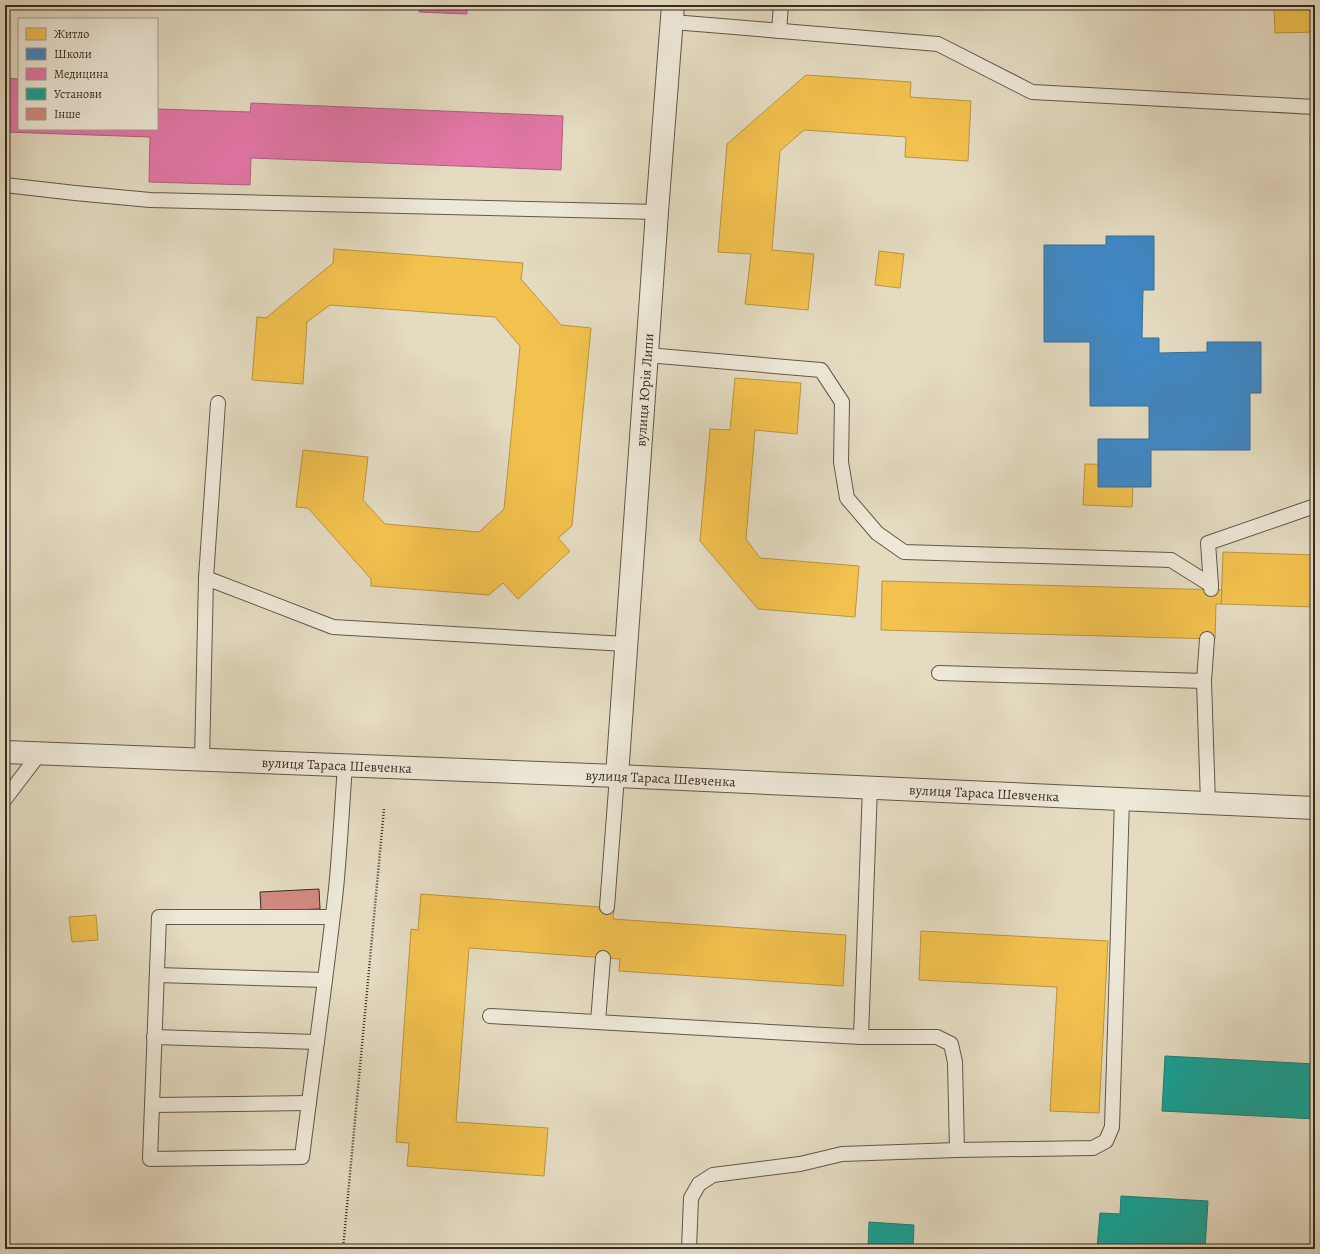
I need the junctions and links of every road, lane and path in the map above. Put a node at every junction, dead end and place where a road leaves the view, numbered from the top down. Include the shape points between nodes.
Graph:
1 (781, 5) edge
2 (673, 14) edge
3 (779, 31) junction
4 (1315, 107) edge
5 (5, 185) edge
6 (657, 212) junction
7 (647, 356) junction
8 (218, 403) dead end
9 (1315, 506) edge
10 (206, 578) junction
11 (1207, 639) dead end
12 (626, 644) junction
13 (940, 673) dead end
14 (1204, 681) junction
15 (5, 752) edge
16 (40, 753) junction
17 (202, 760) junction
18 (345, 765) junction
19 (617, 776) junction
20 (870, 787) junction
21 (1122, 799) junction
22 (5, 800) edge
23 (1208, 803) junction
24 (1315, 808) edge
25 (384, 810) dead end
26 (607, 907) dead end
27 (332, 917) junction
28 (603, 958) dead end
29 (157, 975) junction
30 (324, 980) junction
31 (490, 1016) dead end
32 (598, 1022) junction
33 (154, 1037) junction
34 (861, 1037) junction
35 (317, 1042) junction
36 (309, 1103) junction
37 (152, 1105) junction
38 (957, 1150) junction
39 (5, 1247) edge
40 (164, 1249) edge
41 (343, 1249) edge
42 (689, 1249) edge

1 - 3 lane
2 - 3 lane
2 - 6 street, вулиця Юрія Липи
3 - 4 lane via 938,44 1032,92
5 - 6 lane via 150,200
6 - 7 street, вулиця Юрія Липи
7 - 9 lane via 821,370 842,402 841,462 847,498 877,533 904,552 1171,560 1211,587 1208,543
7 - 12 street, вулиця Юрія Липи
8 - 10 lane
10 - 12 lane via 333,627
10 - 17 lane
11 - 14 lane
12 - 19 street, вулиця Юрія Липи
13 - 14 lane
14 - 23 lane
15 - 16 street, вулиця Тараса Шевченка
16 - 17 street, вулиця Тараса Шевченка
16 - 22 lane
17 - 18 street, вулиця Тараса Шевченка
18 - 19 street, вулиця Тараса Шевченка
18 - 27 lane
19 - 20 street, вулиця Тараса Шевченка
19 - 26 lane
20 - 21 street, вулиця Тараса Шевченка
20 - 34 lane
21 - 23 street, вулиця Тараса Шевченка
21 - 38 lane via 1112,1127 1106,1141 1093,1148
23 - 24 street, вулиця Тараса Шевченка
25 - 41 path
27 - 29 lane via 158,917
27 - 30 lane
28 - 32 lane
29 - 30 lane
29 - 33 lane
30 - 35 lane
31 - 32 lane
32 - 34 lane
33 - 35 lane
33 - 37 lane
34 - 38 lane via 937,1037 951,1044 955,1062
35 - 36 lane
36 - 37 lane
36 - 37 lane via 302,1157 295,1158 150,1159
38 - 42 lane via 842,1154 800,1164 713,1176 699,1184 691,1198
39 - 40 path

